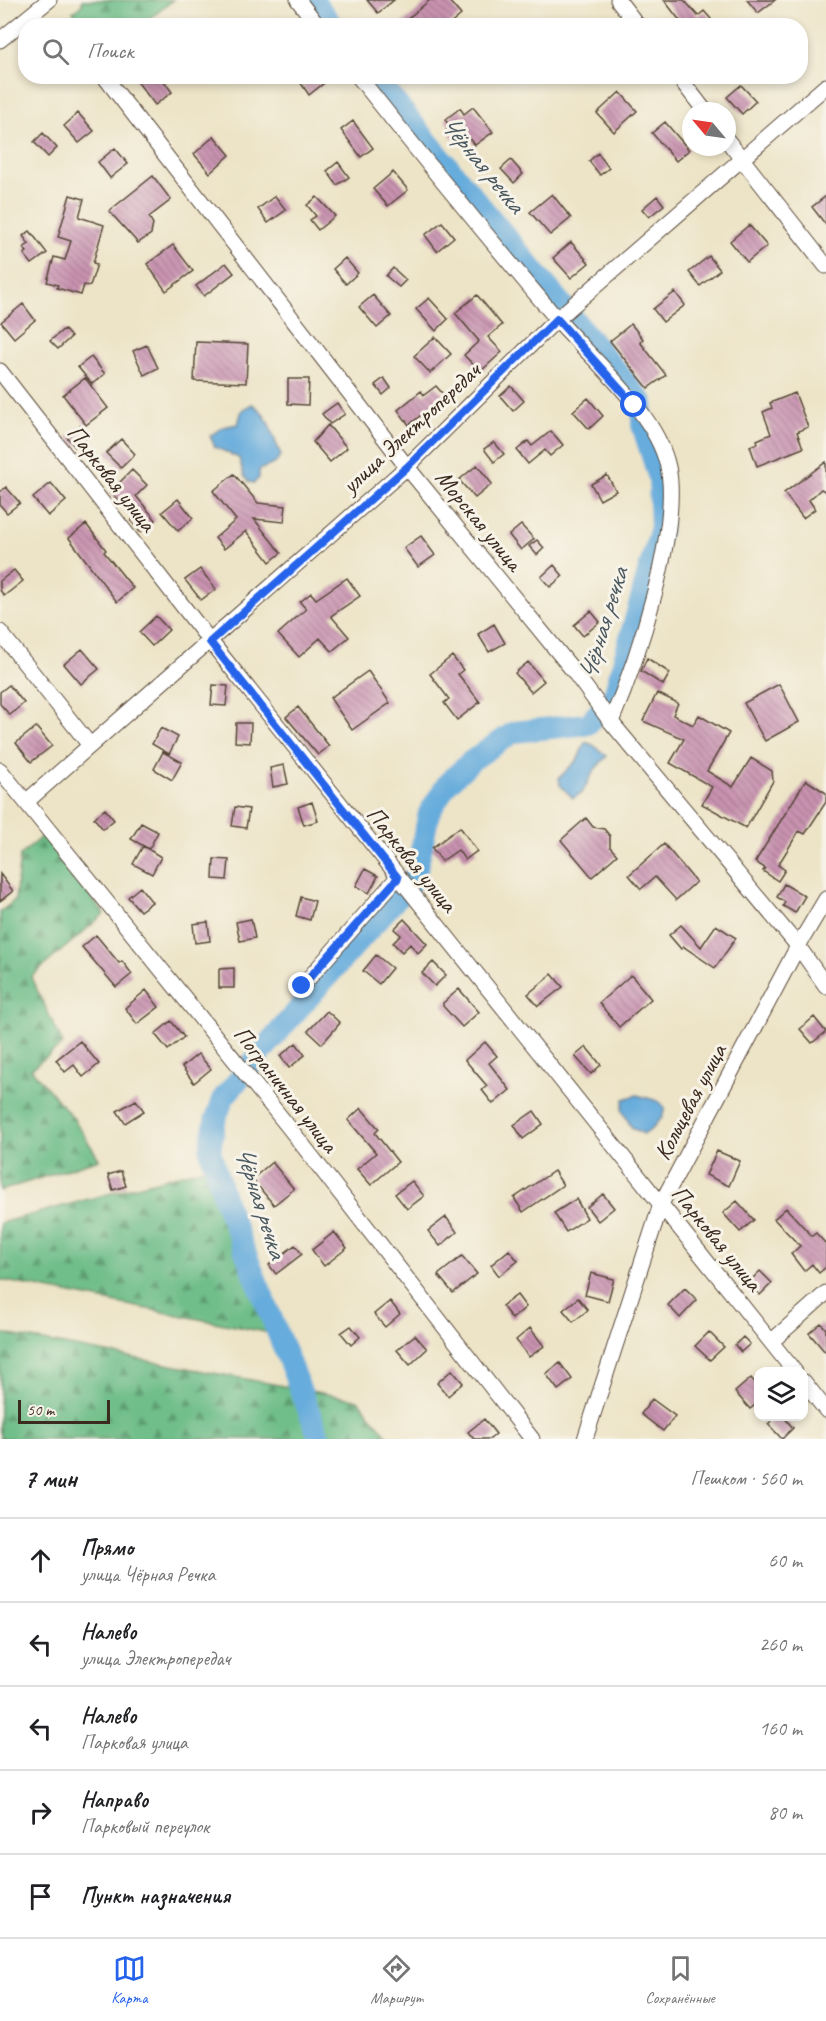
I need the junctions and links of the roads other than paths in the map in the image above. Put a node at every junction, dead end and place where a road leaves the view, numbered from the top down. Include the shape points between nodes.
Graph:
1 (49, 0) edge
2 (298, 0) edge
3 (618, 0) edge
4 (27, 18) edge
5 (312, 18) edge
6 (632, 18) edge
7 (18, 25) edge
8 (0, 40) edge
9 (110, 84) edge
10 (365, 84) edge
11 (684, 84) edge
12 (826, 86) edge
13 (698, 102) edge
14 (736, 151) edge
15 (743, 160) junction
16 (826, 266) edge
17 (557, 319) junction
18 (0, 371) edge
19 (407, 467) junction
20 (0, 632) edge
21 (210, 642) junction
22 (610, 720) junction
23 (89, 744) junction
24 (0, 770) edge
25 (26, 802) junction
26 (399, 879) junction
27 (826, 899) edge
28 (798, 946) junction
29 (302, 986) dead end
30 (826, 986) edge
31 (661, 1204) junction
32 (826, 1293) edge
33 (771, 1342) junction
34 (792, 1367) edge
35 (808, 1387) edge
36 (826, 1410) edge
37 (532, 1439) edge
38 (585, 1439) edge

1 - 4 street
2 - 5 street
3 - 6 street
7 - 8 street
9 - 19 street, Морская улица
10 - 17 street
11 - 13 street
12 - 15 street, улица Электропередач
14 - 15 street
15 - 16 street
15 - 17 street, улица Электропередач
17 - 19 street, улица Электропередач
17 - 22 street via 650,425 668,467 670,526 628,682
18 - 21 street, Парковая улица
19 - 21 street, улица Электропередач
19 - 22 street, Морская улица
20 - 23 street
21 - 23 street, улица Электропередач
21 - 26 street, Парковая улица
22 - 28 street, Морская улица
23 - 25 street, улица Электропередач
24 - 25 street, Пограничная улица
25 - 37 street, Пограничная улица via 244,1071
26 - 29 street
26 - 31 street, Парковая улица
27 - 28 street, Кольцевая улица
28 - 30 street, Морская улица
28 - 31 street, Кольцевая улица
31 - 33 street, Парковая улица
31 - 38 street, Кольцевая улица
32 - 33 street
33 - 34 street, Парковая улица
35 - 36 street

